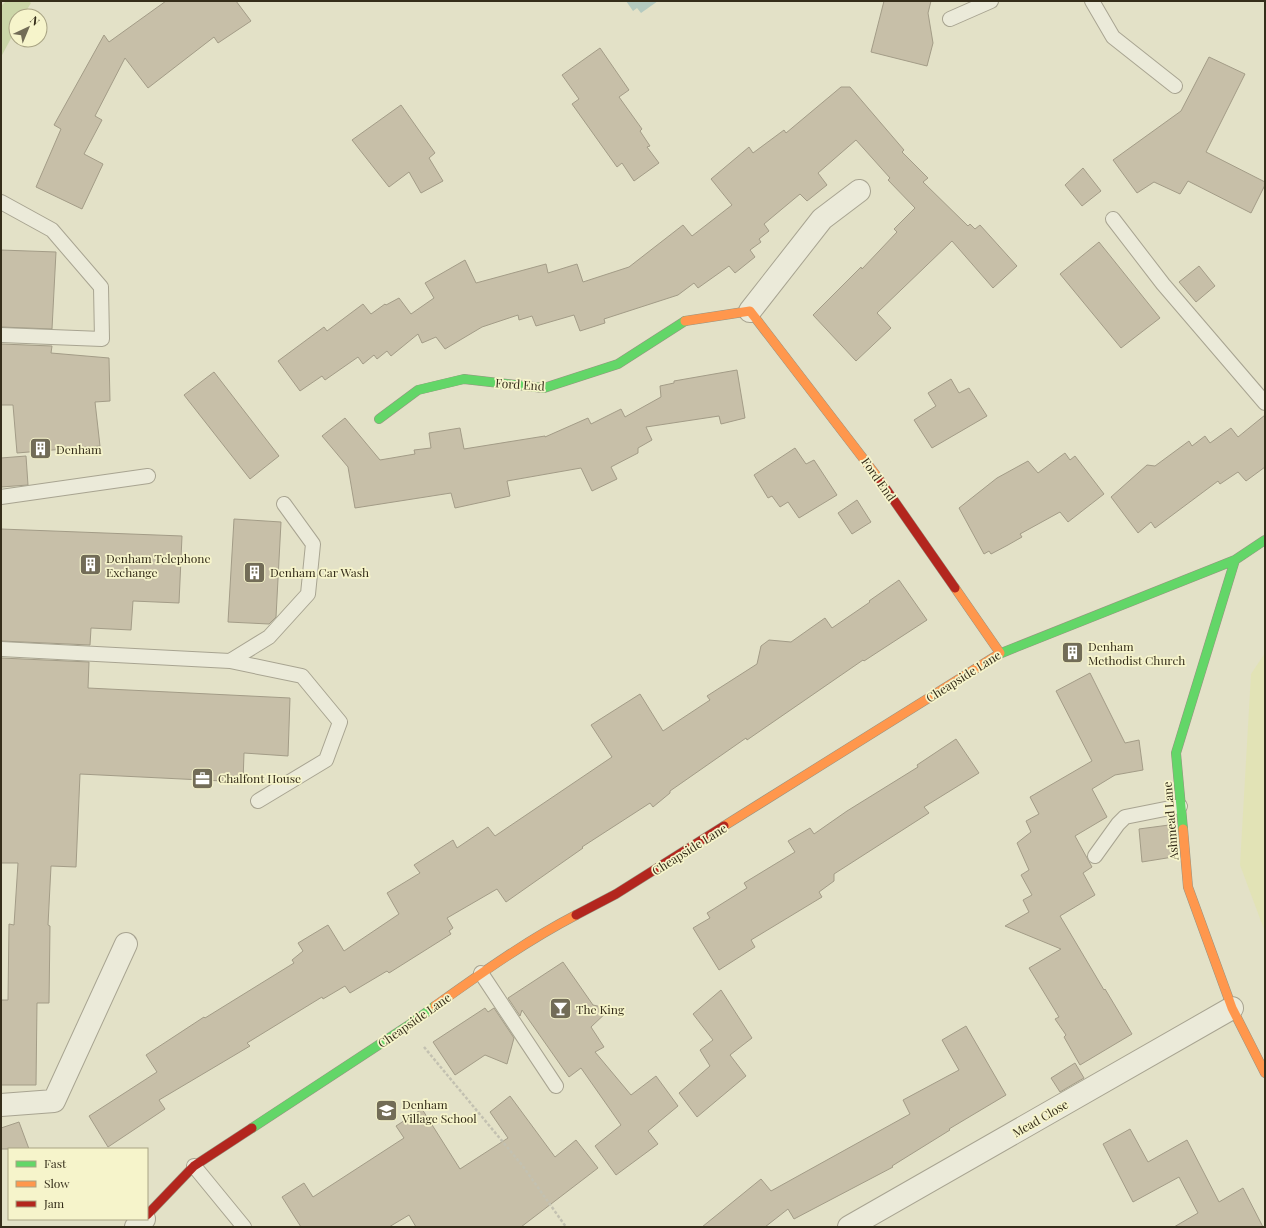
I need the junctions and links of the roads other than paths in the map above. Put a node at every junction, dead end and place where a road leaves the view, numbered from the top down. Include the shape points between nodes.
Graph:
1 (991, 1) edge
2 (1092, 1) edge
3 (950, 19) dead end
4 (1175, 86) dead end
5 (859, 191) dead end
6 (1, 202) edge
7 (1113, 219) dead end
8 (750, 311) junction
9 (1, 335) edge
10 (1265, 403) edge
11 (379, 419) dead end
12 (148, 476) dead end
13 (1, 497) edge
14 (284, 504) dead end
15 (1265, 540) edge
16 (1235, 560) junction
17 (1, 649) edge
18 (1000, 653) junction
19 (230, 662) junction
20 (258, 801) dead end
21 (1180, 806) junction
22 (1095, 856) dead end
23 (126, 944) dead end
24 (481, 973) junction
25 (1232, 1008) junction
26 (1265, 1074) edge
27 (556, 1086) dead end
28 (1, 1105) edge
29 (194, 1166) junction
30 (148, 1215) edge
31 (244, 1227) edge
32 (848, 1227) edge

1 - 3 lane
2 - 4 lane via 1113,37
5 - 8 street via 822,219
6 - 9 lane via 52,230 101,287 102,340
7 - 10 lane via 1163,284
8 - 11 street, Ford End via 685,321 618,364 544,388 464,379 418,390
8 - 18 street, Ford End via 866,461
12 - 13 lane
14 - 19 lane via 313,544 308,594 269,637
15 - 16 street, Cheapside Lane
16 - 18 street, Cheapside Lane
16 - 21 street, Ashmead Lane via 1176,753
17 - 19 lane
18 - 24 street, Cheapside Lane via 616,894 561,923
19 - 20 lane via 302,676 340,722 326,760
21 - 22 lane via 1125,817
21 - 25 street, Ashmead Lane via 1188,888
23 - 28 street via 54,1101
24 - 27 lane
24 - 29 street, Cheapside Lane via 408,1025
25 - 26 street, Ashmead Lane
25 - 32 street, Mead Close
29 - 30 street, Cheapside Lane
29 - 31 lane

